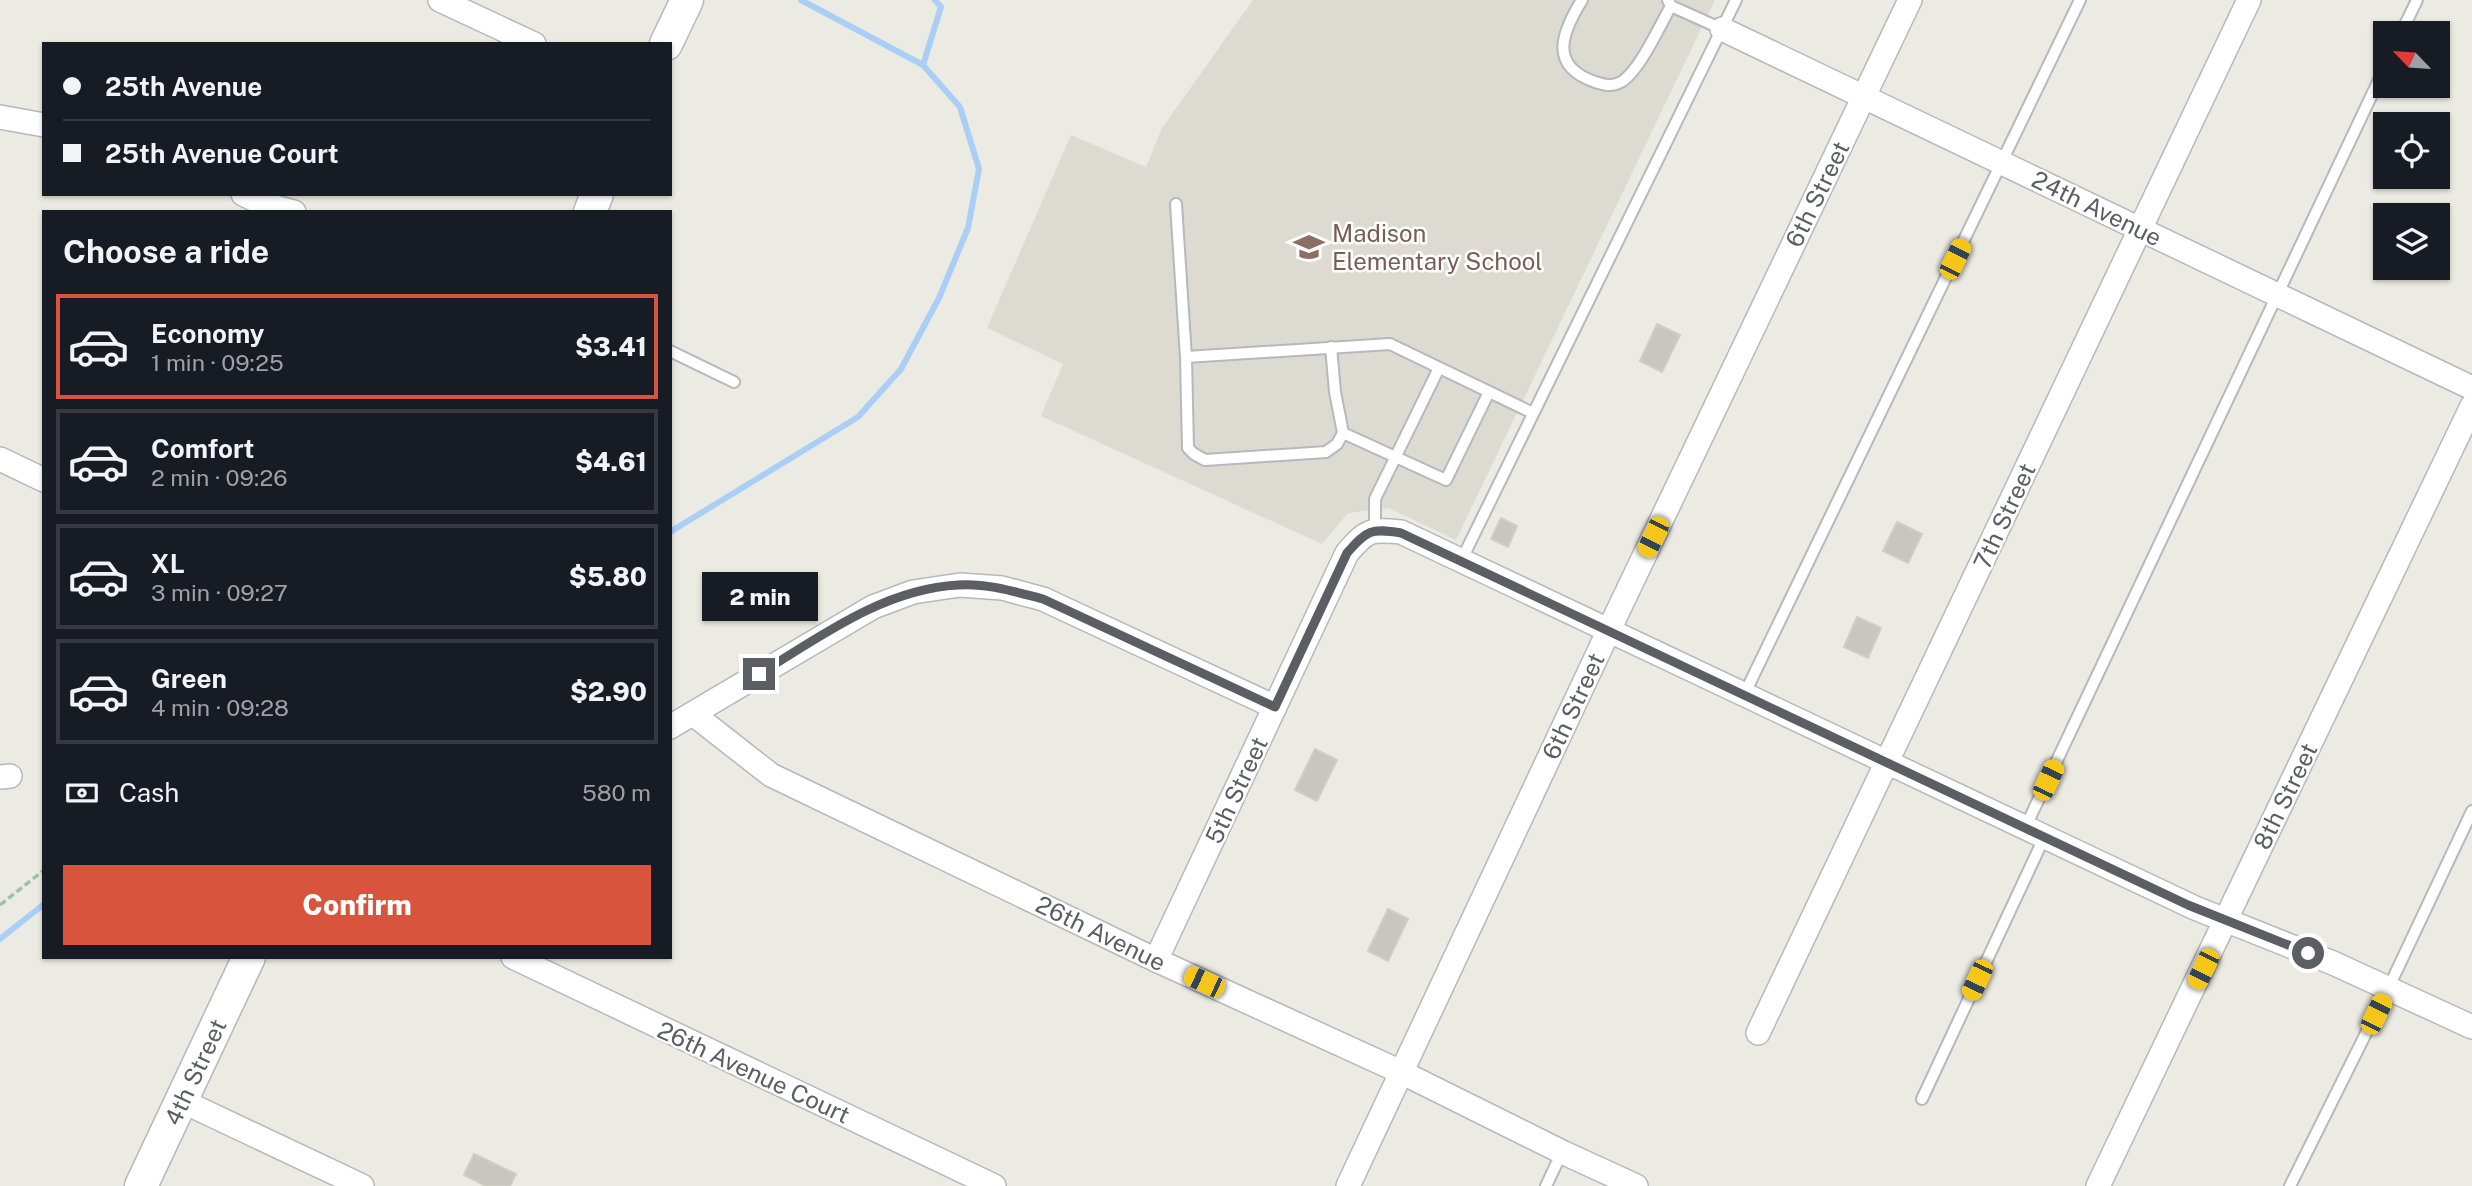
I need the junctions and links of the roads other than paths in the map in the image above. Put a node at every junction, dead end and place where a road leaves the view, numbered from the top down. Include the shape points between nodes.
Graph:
1 (440, 0) edge
2 (687, 0) edge
3 (1582, 0) edge
4 (1736, 0) edge
5 (1910, 0) edge
6 (2080, 0) edge
7 (2249, 0) edge
8 (2417, 0) edge
9 (1669, 3) edge
10 (2407, 21) edge
11 (1722, 29) junction
12 (530, 42) edge
13 (667, 42) edge
14 (2373, 92) edge
15 (1864, 97) junction
16 (0, 117) edge
17 (42, 125) edge
18 (2002, 162) junction
19 (247, 196) edge
20 (1176, 204) dead end
21 (286, 210) edge
22 (2140, 229) junction
23 (2277, 294) junction
24 (1331, 347) junction
25 (672, 353) edge
26 (1186, 357) junction
27 (1439, 368) junction
28 (734, 382) dead end
29 (2472, 388) edge
30 (1489, 392) junction
31 (2472, 406) edge
32 (1533, 413) junction
33 (1343, 433) junction
34 (1396, 457) junction
35 (0, 459) edge
36 (42, 479) edge
37 (1376, 529) junction
38 (1461, 561) junction
39 (1609, 631) junction
40 (1744, 695) junction
41 (1275, 707) junction
42 (692, 714) junction
43 (672, 726) edge
44 (1887, 764) junction
45 (2472, 811) edge
46 (2034, 833) junction
47 (2226, 920) junction
48 (247, 959) edge
49 (517, 959) edge
50 (1156, 960) junction
51 (2388, 989) junction
52 (2472, 1027) edge
53 (1758, 1032) dead end
54 (1401, 1072) junction
55 (1922, 1099) dead end
56 (182, 1101) junction
57 (1562, 1152) junction
58 (141, 1186) edge
59 (362, 1186) edge
60 (995, 1186) edge
61 (1348, 1186) edge
62 (1546, 1186) edge
63 (1636, 1186) edge
64 (2098, 1186) edge
65 (2290, 1186) edge

1 - 12 street
2 - 13 main road
3 - 9 lane via 1563,42 1563,55 1576,73 1611,85 1633,73
4 - 11 lane
5 - 15 street, 6th Street
6 - 18 lane
7 - 22 street, 7th Street
8 - 10 lane
9 - 11 lane
11 - 15 street, 24th Avenue
11 - 32 lane
14 - 23 lane
15 - 18 street, 24th Avenue
15 - 39 street, 6th Street
16 - 17 street
18 - 22 street, 24th Avenue
18 - 40 lane
19 - 21 street
20 - 26 lane
22 - 23 street, 24th Avenue
22 - 44 street, 7th Street
23 - 29 street, 24th Avenue
23 - 46 lane
24 - 26 lane
24 - 27 lane via 1390,344
24 - 33 lane
25 - 28 lane
26 - 33 lane via 1188,448 1205,460 1326,452
27 - 30 lane
27 - 34 lane
30 - 32 lane
30 - 34 lane via 1446,480
31 - 47 street, 8th Street
32 - 38 lane
33 - 34 lane
34 - 37 lane via 1375,499
35 - 36 street
37 - 38 street via 1401,533
37 - 41 street, 5th Street via 1347,553
38 - 39 street
39 - 40 street
39 - 54 street, 6th Street
40 - 44 street
41 - 42 street via 1043,599 1002,588 960,585 914,592 873,607
41 - 50 street, 5th Street
42 - 43 street
42 - 50 street, 26th Avenue via 771,775
44 - 46 street
44 - 53 street, 7th Street
45 - 51 lane
46 - 47 street
46 - 55 lane
47 - 51 street
47 - 64 street, 8th Street
48 - 56 main road, 4th Street
49 - 60 street, 26th Avenue Court
50 - 54 street, 26th Avenue
51 - 52 street
51 - 65 lane
54 - 57 street, 26th Avenue
54 - 61 street, 6th Street
56 - 58 main road, 4th Street
56 - 59 street
57 - 62 lane
57 - 63 street, 26th Avenue

